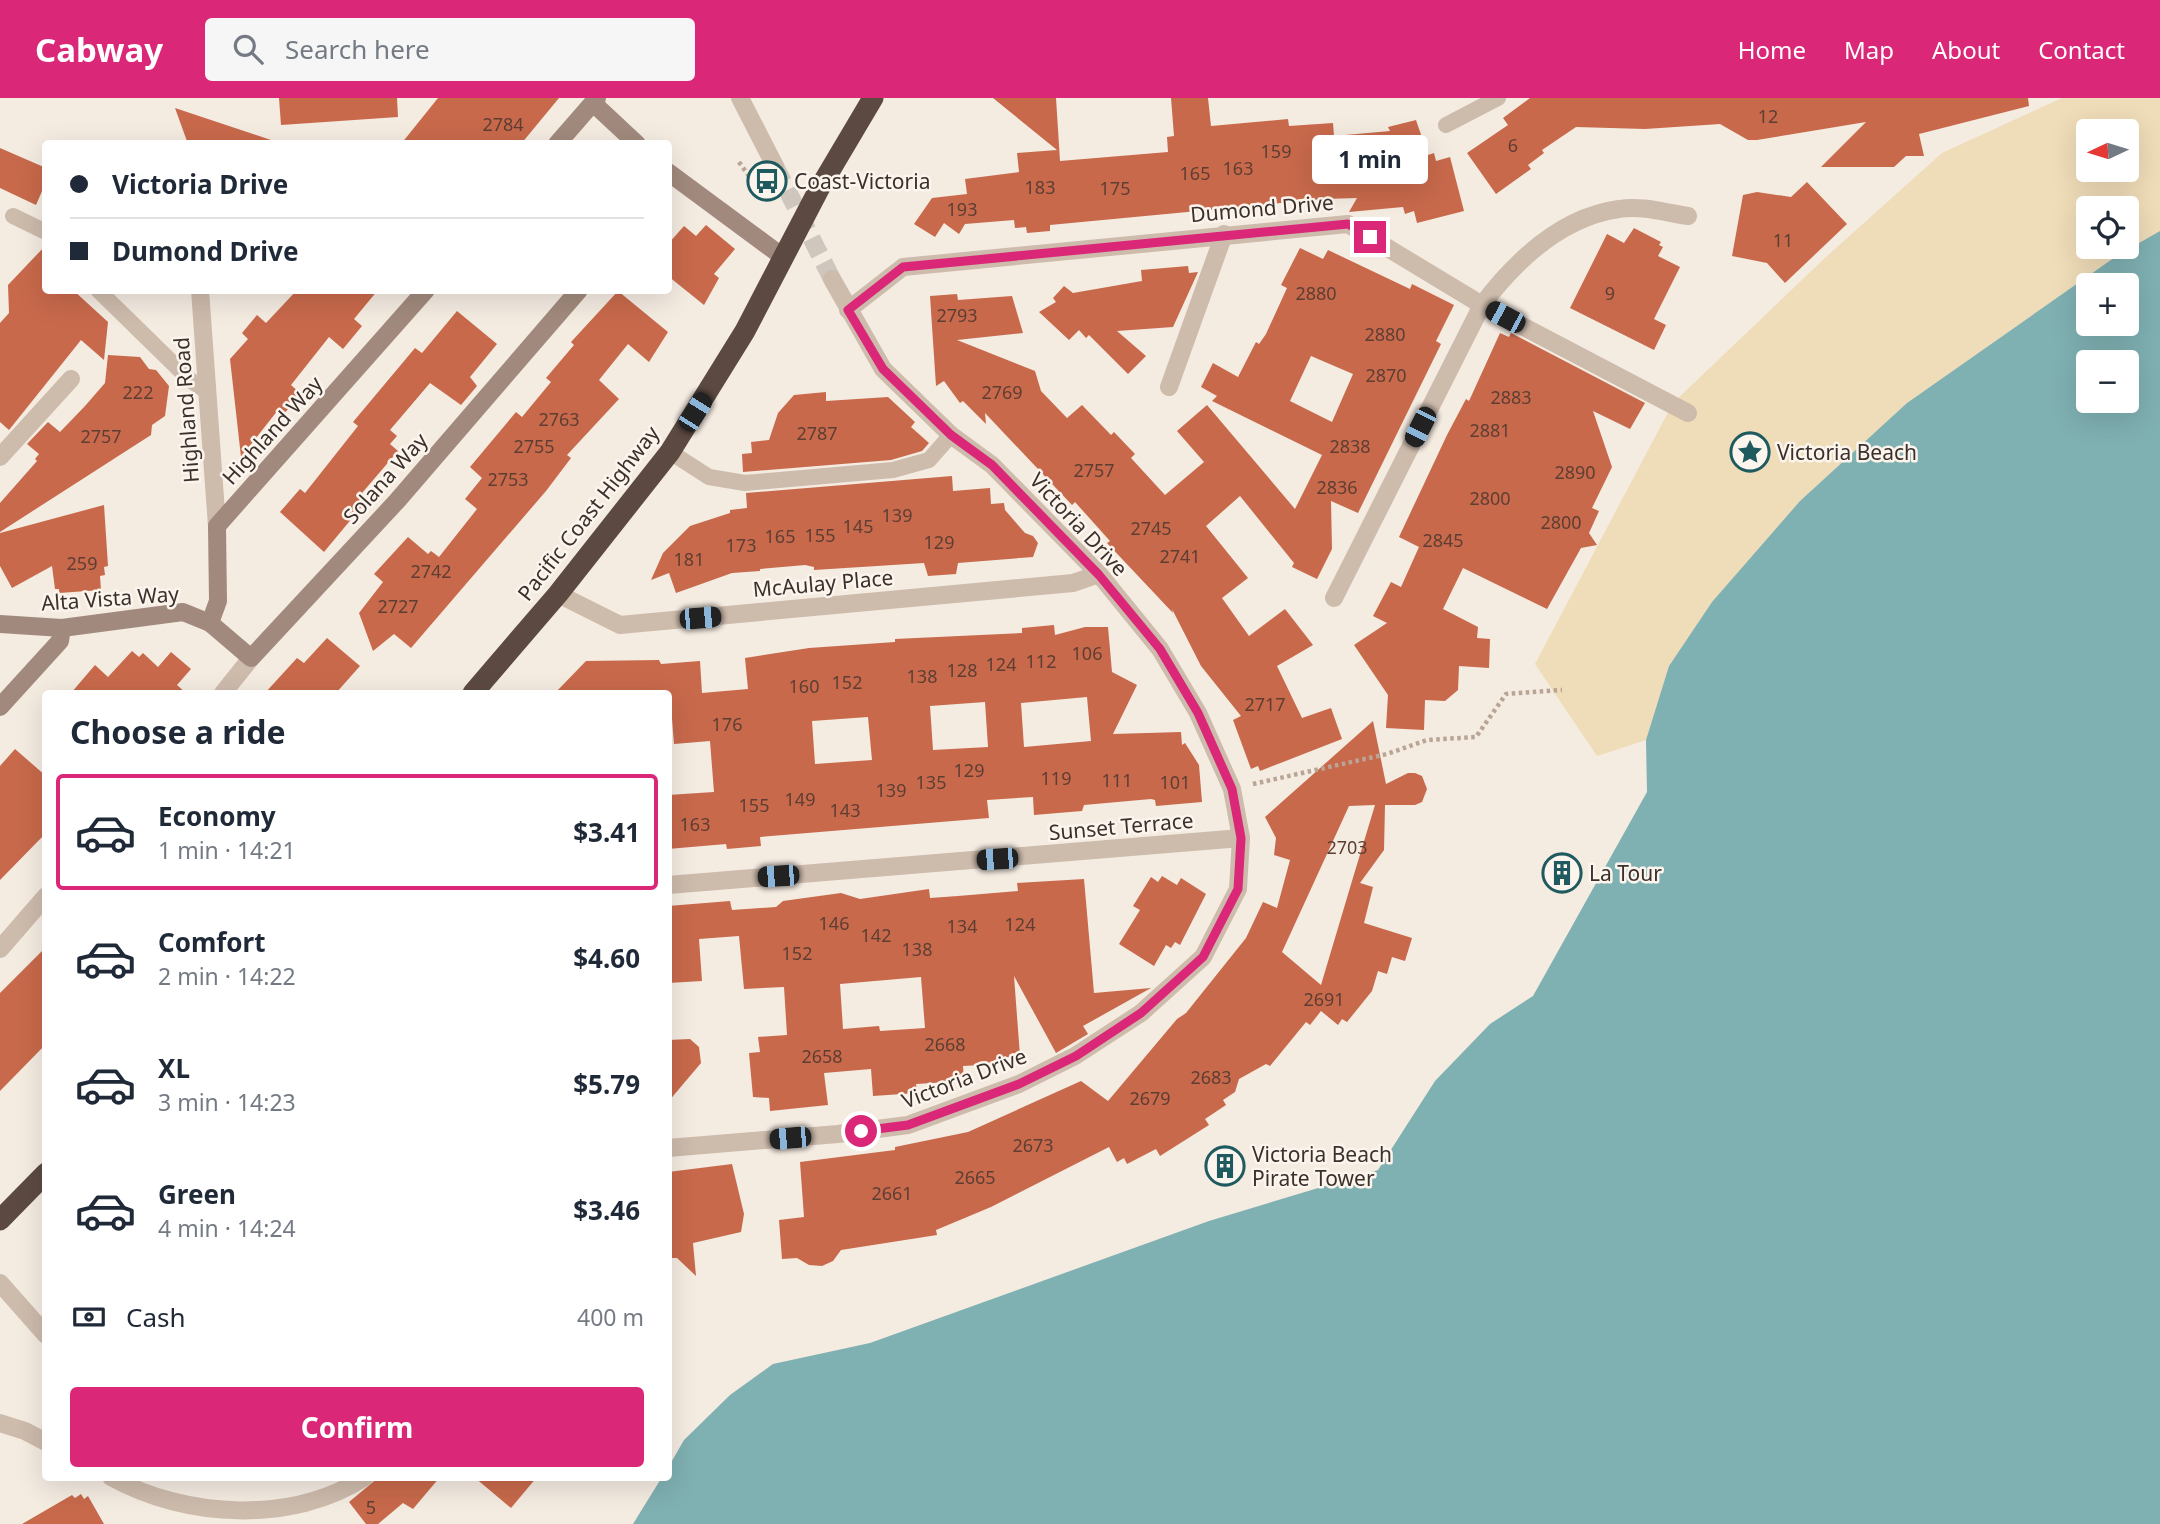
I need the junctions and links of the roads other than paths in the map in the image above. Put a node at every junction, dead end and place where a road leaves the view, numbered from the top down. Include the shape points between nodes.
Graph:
1 (740, 98) edge
2 (873, 98) edge
3 (1498, 98) edge
4 (595, 101) edge
5 (1446, 125) dead end
6 (561, 140) edge
7 (633, 140) edge
8 (775, 166) tunnel mouth
9 (672, 178) edge
10 (13, 216) dead end
11 (1688, 216) dead end
12 (42, 230) edge
13 (1224, 233) junction
14 (783, 257) junction
15 (832, 279) tunnel mouth
16 (102, 294) edge
17 (200, 294) edge
18 (422, 294) edge
19 (576, 294) edge
20 (1482, 305) junction
21 (848, 310) junction
22 (71, 379) dead end
23 (1169, 387) dead end
24 (208, 393) junction
25 (1688, 413) dead end
26 (951, 435) junction
27 (670, 452) junction
28 (0, 457) edge
29 (217, 526) junction
30 (1099, 575) junction
31 (558, 594) junction
32 (1334, 597) dead end
33 (210, 623) junction
34 (0, 624) edge
35 (62, 628) junction
36 (251, 658) junction
37 (225, 690) edge
38 (476, 690) edge
39 (0, 706) edge
40 (1241, 838) junction
41 (672, 885) edge
42 (42, 901) edge
43 (0, 949) edge
44 (672, 1148) edge
45 (42, 1177) edge
46 (0, 1220) edge
47 (0, 1283) edge
48 (42, 1330) edge
49 (0, 1423) edge
50 (42, 1440) edge
51 (118, 1481) edge
52 (359, 1481) edge

1 - 8 street
2 - 14 highway, Pacific Coast Highway
3 - 5 lane
4 - 6 street
4 - 7 street
9 - 14 street
10 - 12 lane
11 - 20 street via 1620,208 1569,225 1504,276
13 - 20 street, Dumond Drive via 1348,224
13 - 21 street, Dumond Drive via 903,267
13 - 23 street
14 - 27 highway, Pacific Coast Highway via 745,331
15 - 21 street, Victoria Drive
16 - 24 lane
17 - 24 street, Highland Road
18 - 29 street, Highland Way
19 - 36 street, Solana Way via 397,501
20 - 25 street, Dumond Drive
20 - 32 street
21 - 26 street, Victoria Drive via 883,369
22 - 28 street
24 - 29 street, Highland Road
26 - 27 lane via 929,460 893,470 745,483 709,477
26 - 30 street, Victoria Drive via 992,465
27 - 31 highway, Pacific Coast Highway
29 - 33 street via 218,601
30 - 31 street, McAulay Place via 1073,583 620,625
30 - 40 street, Victoria Drive via 1160,649 1198,713 1232,789
31 - 38 highway, Pacific Coast Highway
33 - 35 street, Alta Vista Way via 183,612
33 - 36 street, Alta Vista Way
34 - 35 street, Alta Vista Way
35 - 39 street via 60,641
36 - 37 street, Solana Way
40 - 41 street, Sunset Terrace
40 - 44 street, Victoria Drive via 1238,889 1203,957 1141,1013 1076,1056 1019,1084 908,1125
42 - 43 street
45 - 46 highway
47 - 48 street
49 - 50 street
51 - 52 street via 184,1508 247,1514 313,1508

